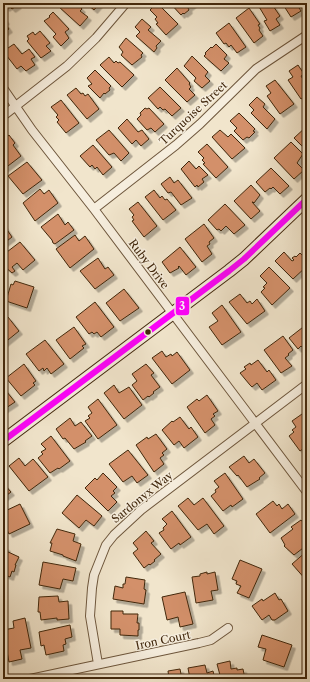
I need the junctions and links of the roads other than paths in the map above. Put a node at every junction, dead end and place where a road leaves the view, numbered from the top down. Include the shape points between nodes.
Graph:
1 (126, 3) edge
2 (307, 35) edge
3 (3, 88) edge
4 (16, 106) junction
5 (3, 116) edge
6 (307, 199) edge
7 (94, 209) junction
8 (173, 314) junction
9 (307, 384) edge
10 (254, 423) junction
11 (3, 441) edge
12 (307, 492) edge
13 (228, 628) dead end
14 (98, 664) junction
15 (30, 679) edge

1 - 4 street via 96,38 67,66
2 - 7 street, Turquoise Street via 256,69 176,145
3 - 4 street, Ruby Drive
4 - 5 street
4 - 7 street, Ruby Drive
6 - 8 street via 244,259
7 - 8 street, Ruby Drive
8 - 10 street, Ruby Drive
8 - 11 street
9 - 10 street, Sardonyx Way
10 - 12 street, Ruby Drive
10 - 14 street, Sardonyx Way via 141,510 114,534 106,545 94,575 90,616
13 - 14 street, Iron Court via 211,640
14 - 15 street, Iron Court

